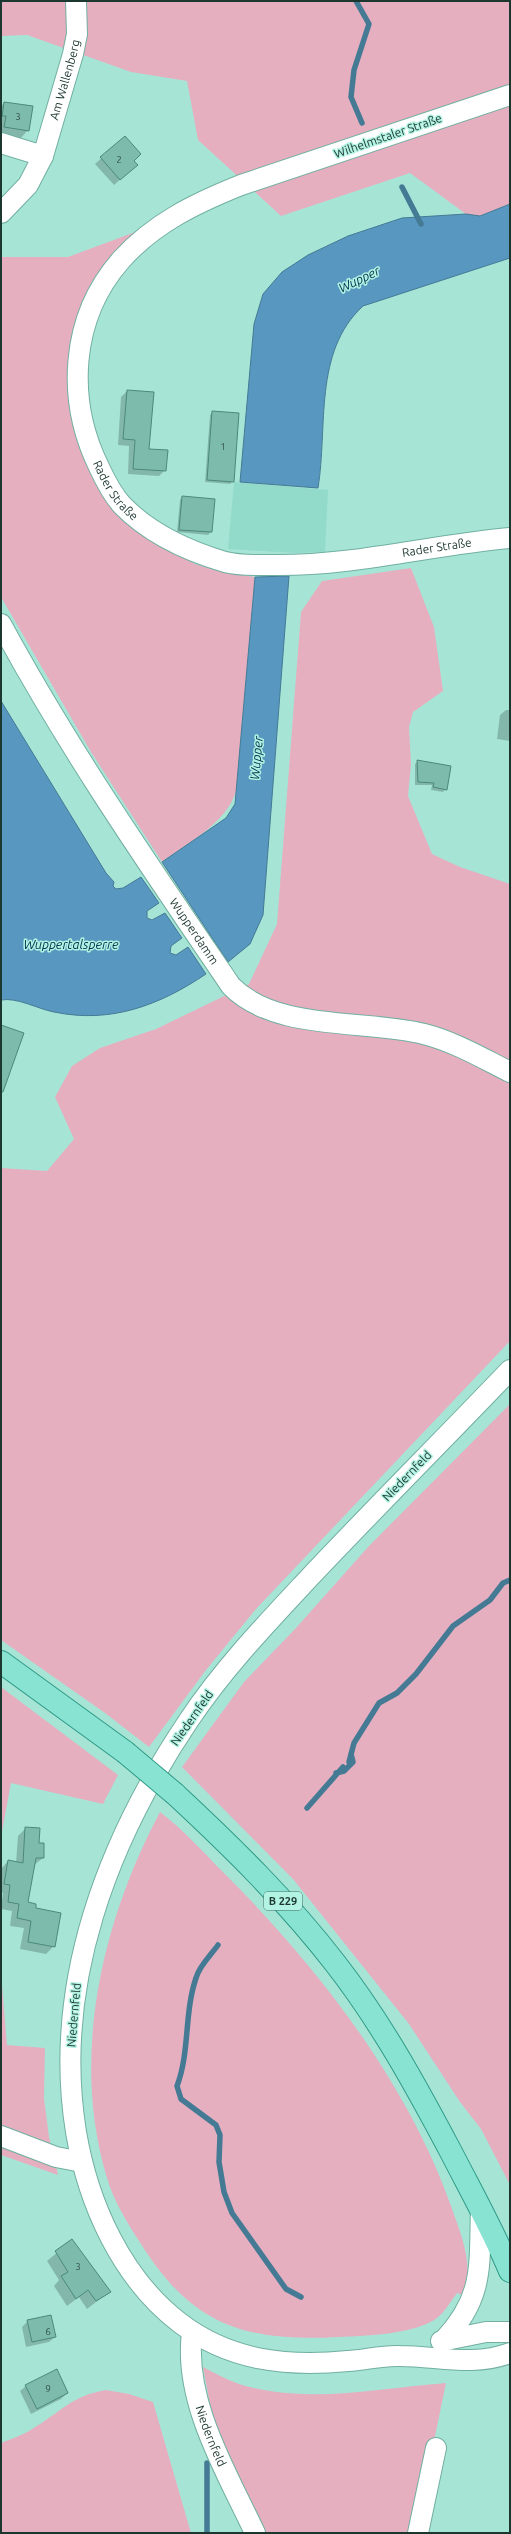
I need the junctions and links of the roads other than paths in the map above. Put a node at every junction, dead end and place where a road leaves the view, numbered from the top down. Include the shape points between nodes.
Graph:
1 (76, 1) edge
2 (510, 96) edge
3 (1, 143) edge
4 (43, 156) junction
5 (267, 177) joint
6 (1, 213) edge
7 (510, 538) edge
8 (1, 624) edge
9 (510, 1072) edge
10 (510, 1370) edge
11 (1, 1662) edge
12 (1, 2136) edge
13 (82, 2162) junction
14 (481, 2209) junction
15 (510, 2271) edge
16 (510, 2332) edge
17 (192, 2333) junction
18 (444, 2340) junction
19 (510, 2353) edge
20 (399, 2356) junction
21 (436, 2448) dead end
22 (255, 2533) edge
23 (418, 2533) edge

1 - 4 street, Am Wallenberg via 77,34 73,54
2 - 5 street, Wilhelmstaler Straße via 484,102
3 - 4 street
4 - 6 street, Am Wallenberg via 28,185
5 - 7 street, Rader Straße via 207,198 150,232 121,260 101,288 87,318 77,358 78,409 83,429 106,482 121,504 154,532 194,552 228,563 295,565 370,558
8 - 9 street, Wupperdamm via 59,725 145,860 231,986 249,1001 308,1020 392,1028 424,1034 455,1045
10 - 13 street, Niedernfeld via 270,1620 189,1719 140,1800 105,1878 84,1947 76,1988 71,2032 71,2086
11 - 14 main road, B 229, bridge via 125,1752 176,1794 221,1836 280,1899 335,1963 376,2020 406,2068
12 - 13 street via 56,2157
13 - 17 street, Niedernfeld via 100,2214 129,2269 155,2301
14 - 15 main road, B 229
14 - 18 street via 479,2271 475,2294 463,2318
16 - 18 street, Niedernfeld via 486,2332
17 - 20 street, Niedernfeld via 238,2355 275,2363 318,2364
17 - 22 street, Niedernfeld via 191,2372 198,2406
18 - 20 street, Niedernfeld
19 - 20 street, Niedernfeld via 488,2359 460,2361
21 - 23 street

